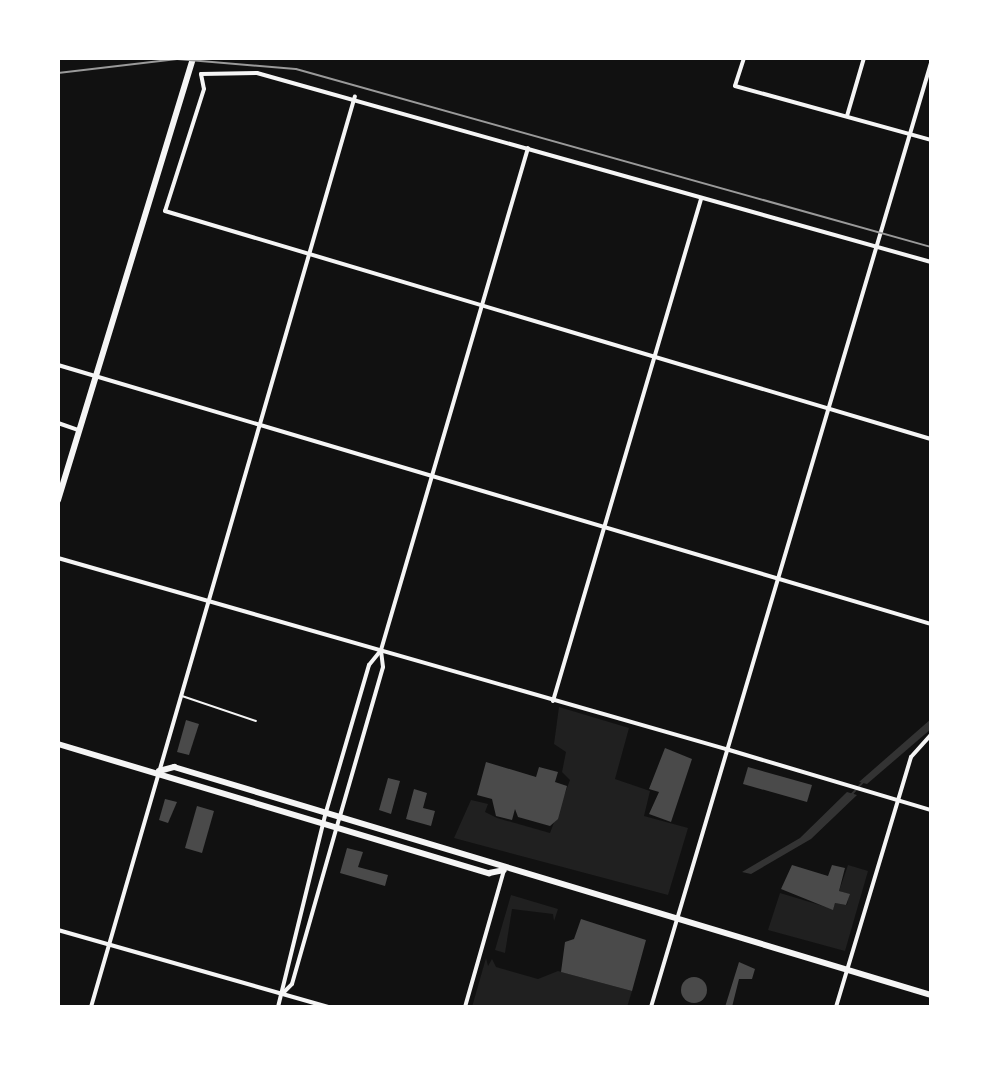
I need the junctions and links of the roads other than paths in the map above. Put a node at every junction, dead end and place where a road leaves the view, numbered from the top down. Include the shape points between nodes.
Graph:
1 (193, 58) edge
2 (744, 58) edge
3 (864, 58) edge
4 (931, 63) edge
5 (355, 96) junction
6 (847, 116) junction
7 (911, 134) junction
8 (931, 140) edge
9 (528, 148) junction
10 (701, 199) junction
11 (873, 246) junction
12 (308, 256) junction
13 (931, 262) edge
14 (481, 308) junction
15 (654, 358) junction
16 (58, 365) edge
17 (93, 377) junction
18 (825, 408) junction
19 (58, 423) edge
20 (258, 426) junction
21 (78, 430) junction
22 (931, 439) edge
23 (432, 477) junction
24 (58, 500) edge
25 (604, 528) junction
26 (58, 558) edge
27 (775, 577) junction
28 (208, 602) junction
29 (931, 624) edge
30 (381, 650) junction
31 (181, 696) junction
32 (553, 701) junction
33 (256, 721) dead end
34 (931, 735) edge
35 (58, 744) edge
36 (726, 749) junction
37 (159, 771) junction
38 (896, 800) junction
39 (931, 810) edge
40 (326, 812) junction
41 (340, 816) junction
42 (322, 825) junction
43 (336, 828) junction
44 (504, 870) junction
45 (676, 921) junction
46 (58, 930) edge
47 (108, 944) junction
48 (847, 971) junction
49 (282, 994) junction
50 (931, 995) edge
51 (91, 1007) edge
52 (278, 1007) edge
53 (328, 1007) edge
54 (465, 1007) edge
55 (651, 1007) edge
56 (836, 1007) edge

1 - 17 main road
2 - 6 street via 735,86
3 - 6 street
4 - 7 street
5 - 9 street
5 - 12 street
5 - 12 street via 268,74 201,74 204,89 165,211
6 - 7 street
7 - 8 street
7 - 11 street
9 - 10 street
9 - 14 street
10 - 11 street
10 - 15 street
11 - 13 street
11 - 18 street
12 - 14 street
12 - 20 street
14 - 15 street
14 - 23 street
15 - 18 street
15 - 25 street
16 - 17 street
17 - 20 street
17 - 21 main road
18 - 22 street
18 - 27 street
19 - 21 street
20 - 23 street
20 - 28 street
21 - 24 main road
23 - 25 street
23 - 30 street
25 - 27 street
25 - 32 street
26 - 28 street
27 - 29 street
27 - 36 street
28 - 30 street
28 - 31 street
30 - 32 street
30 - 40 street via 369,665
30 - 41 street via 383,667
31 - 33 lane
31 - 37 street
32 - 36 street
34 - 38 street via 911,757
35 - 37 main road
36 - 38 street
36 - 45 street
37 - 40 main road via 174,767
37 - 42 main road
37 - 47 street
38 - 39 street
38 - 48 street
40 - 41 main road
40 - 42 street
41 - 43 street
41 - 44 main road via 493,860
42 - 43 main road
42 - 49 street
43 - 44 main road via 489,873
43 - 49 street via 292,984
44 - 45 main road
44 - 54 street
45 - 48 main road
45 - 55 street
46 - 47 street
47 - 49 street
47 - 51 street
48 - 50 main road
48 - 56 street
49 - 52 street
49 - 53 street

